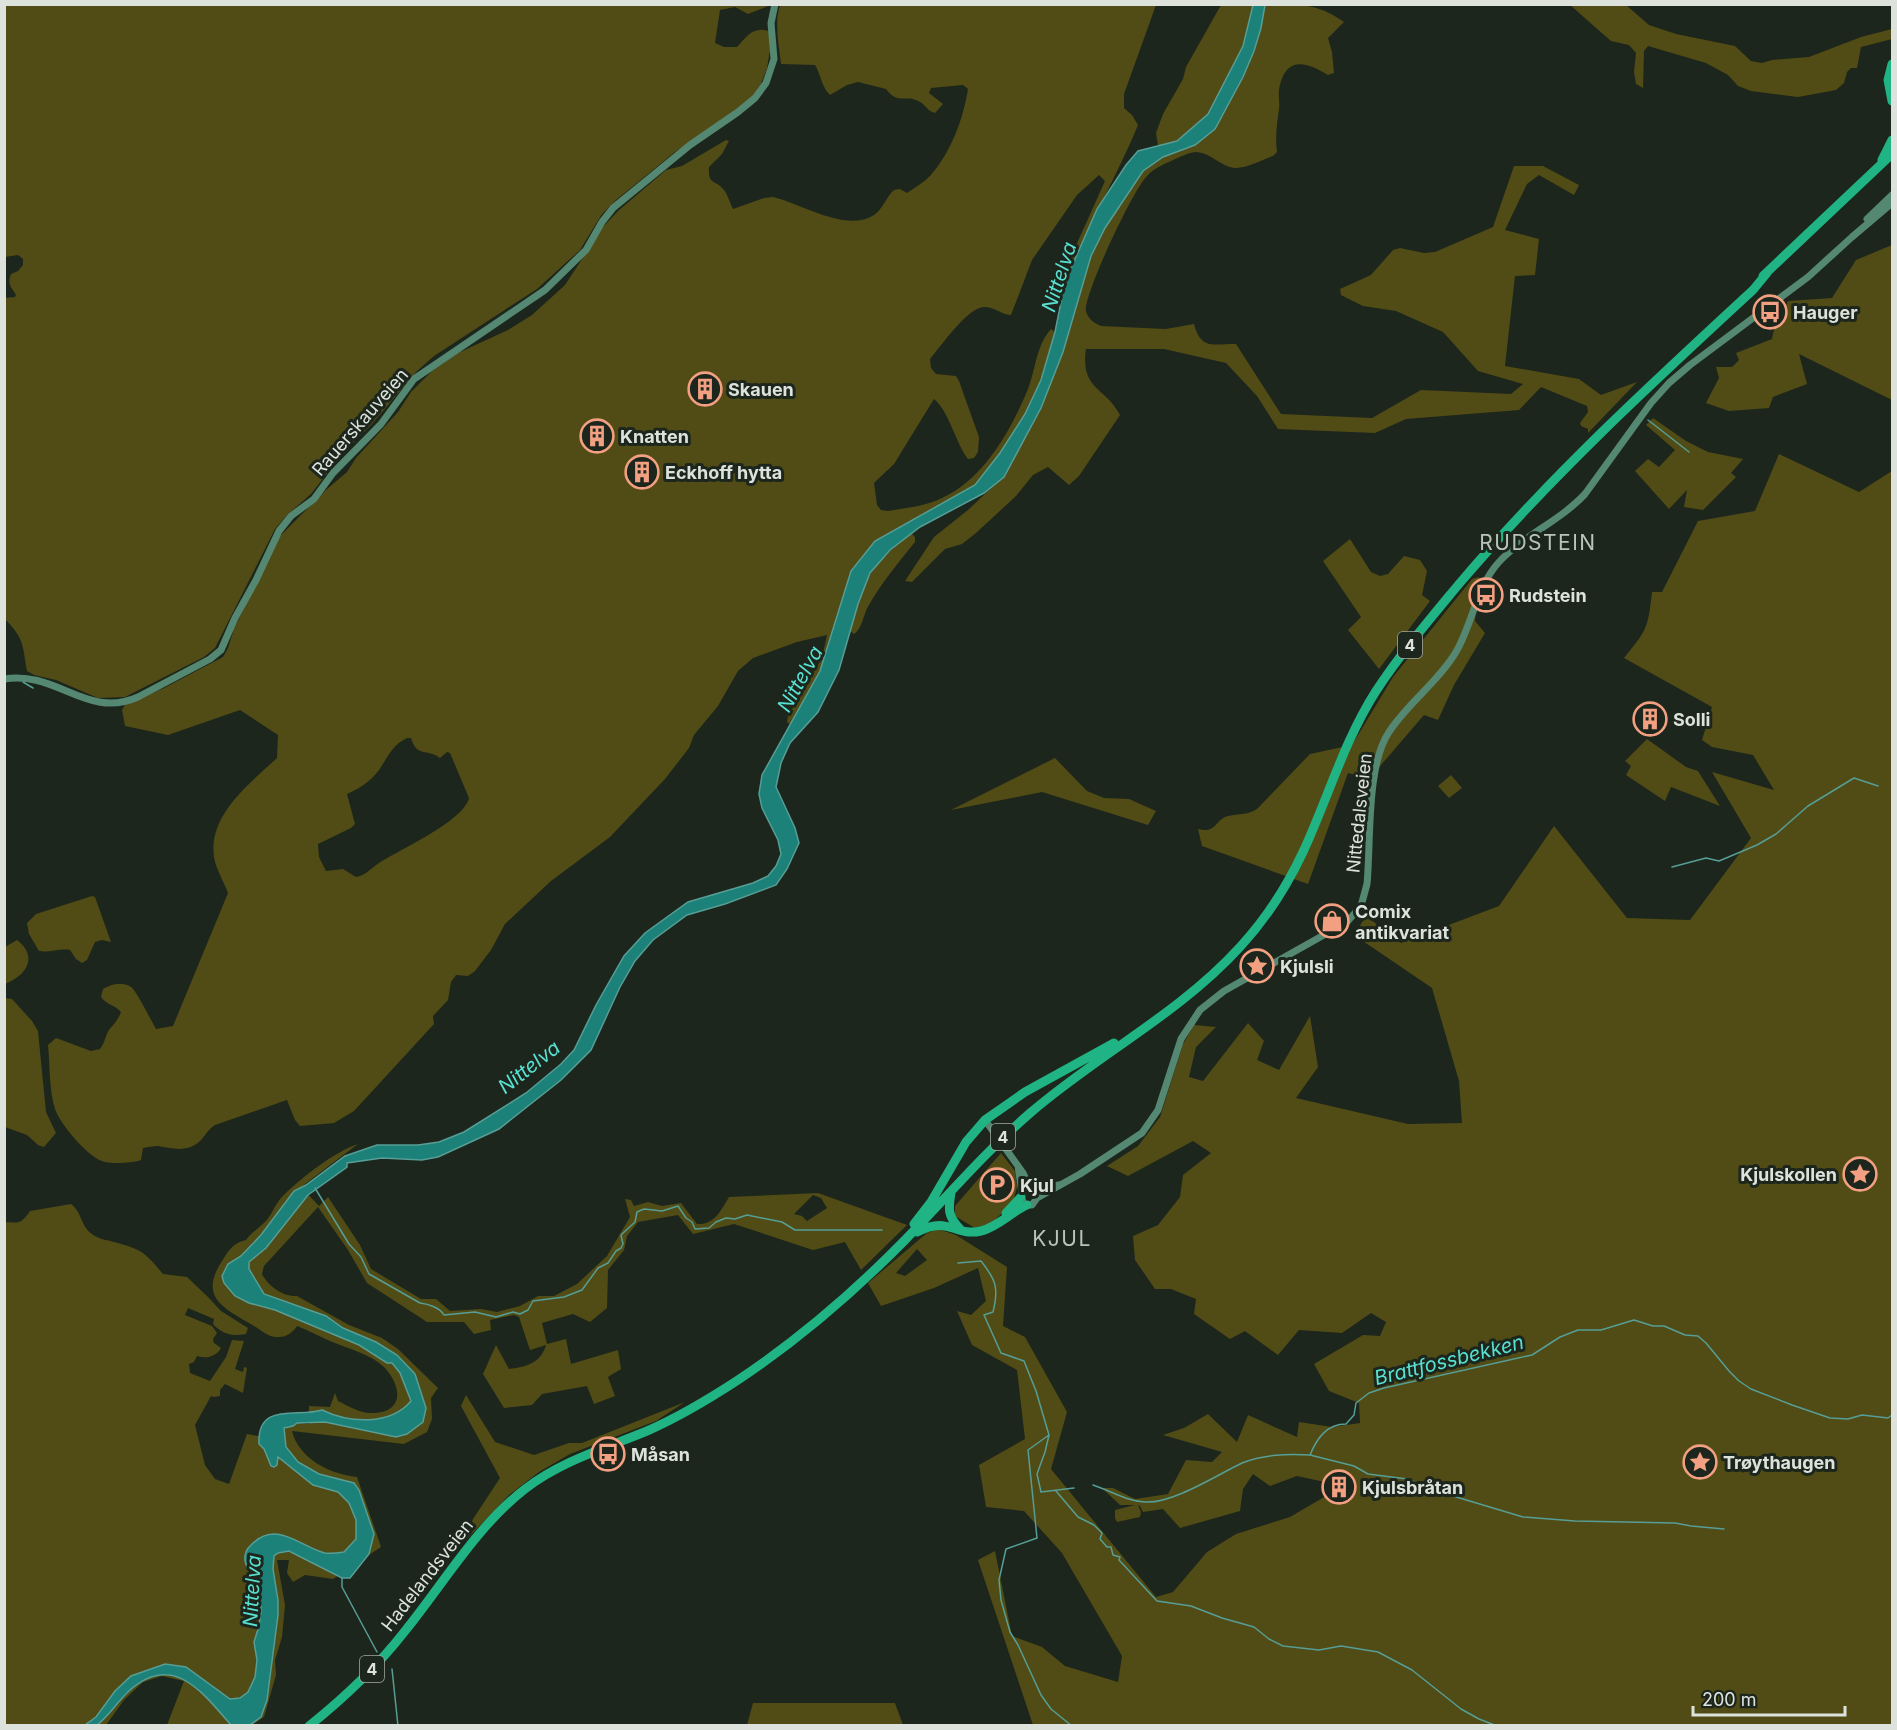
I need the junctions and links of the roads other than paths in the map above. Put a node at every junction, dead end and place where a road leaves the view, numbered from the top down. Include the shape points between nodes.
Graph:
1 (775, 4) edge
2 (1893, 64) edge
3 (1891, 89) edge
4 (1893, 101) edge
5 (1893, 140) edge
6 (1893, 154) edge
7 (1893, 160) edge
8 (1879, 167) junction
9 (1893, 195) edge
10 (1893, 203) edge
11 (1852, 237) junction
12 (1767, 273) junction
13 (4, 679) edge
14 (1126, 1036) junction
15 (1109, 1052) junction
16 (985, 1120) junction
17 (1018, 1166) junction
18 (1059, 1185) junction
19 (1031, 1190) junction
20 (952, 1191) junction
21 (1023, 1198) junction
22 (1037, 1198) junction
23 (960, 1229) junction
24 (910, 1236) junction
25 (893, 1253) junction
26 (309, 1725) edge

1 - 13 main road, Rauerskauveien via 771,23 774,59 766,83 755,98 613,208 586,250 545,290 414,379 381,424 333,473 314,499 279,531 225,643 214,656 138,697 113,704 86,700 34,679
2 - 3 highway via 1889,73
3 - 4 highway
5 - 8 highway, 4
6 - 8 highway, 4
7 - 8 highway, 4
8 - 12 highway, 4
9 - 11 main road, Nittedalsveien
10 - 11 main road, Nittedalsveien
11 - 18 main road, Nittedalsveien via 1808,277 1675,378 1651,403 1585,494 1497,565 1484,584 1453,657 1392,727 1381,746 1375,767 1367,884 1359,909 1336,930 1230,987 1205,1005 1181,1039 1160,1105 1146,1129
12 - 14 highway, 4 via 1584,442 1446,592 1364,703 1338,752 1294,861 1263,912 1200,980
12 - 15 highway, 4 via 1587,446 1466,576 1408,646 1367,706 1342,754 1298,863 1266,915 1202,984
14 - 15 highway, 4
14 - 16 highway, 4 via 1034,1087
15 - 20 highway, 4 via 1025,1117
16 - 17 main road
16 - 25 highway, 4 via 966,1142
17 - 19 main road
17 - 21 main road
18 - 19 main road, Nittedalsveien
18 - 22 main road, Nittedalsveien
19 - 21 main road, Nittedalsveien
19 - 22 main road
20 - 23 highway via 949,1213
20 - 24 highway, 4
21 - 22 main road, Nittedalsveien via 1034,1203
21 - 23 highway, 4 via 989,1228 979,1232
23 - 24 highway, 4 via 934,1225
24 - 25 highway, 4
25 - 26 highway, Hadelandsveien / 4 via 808,1328 721,1392 657,1426 562,1466 519,1494 482,1531 385,1655 346,1695

